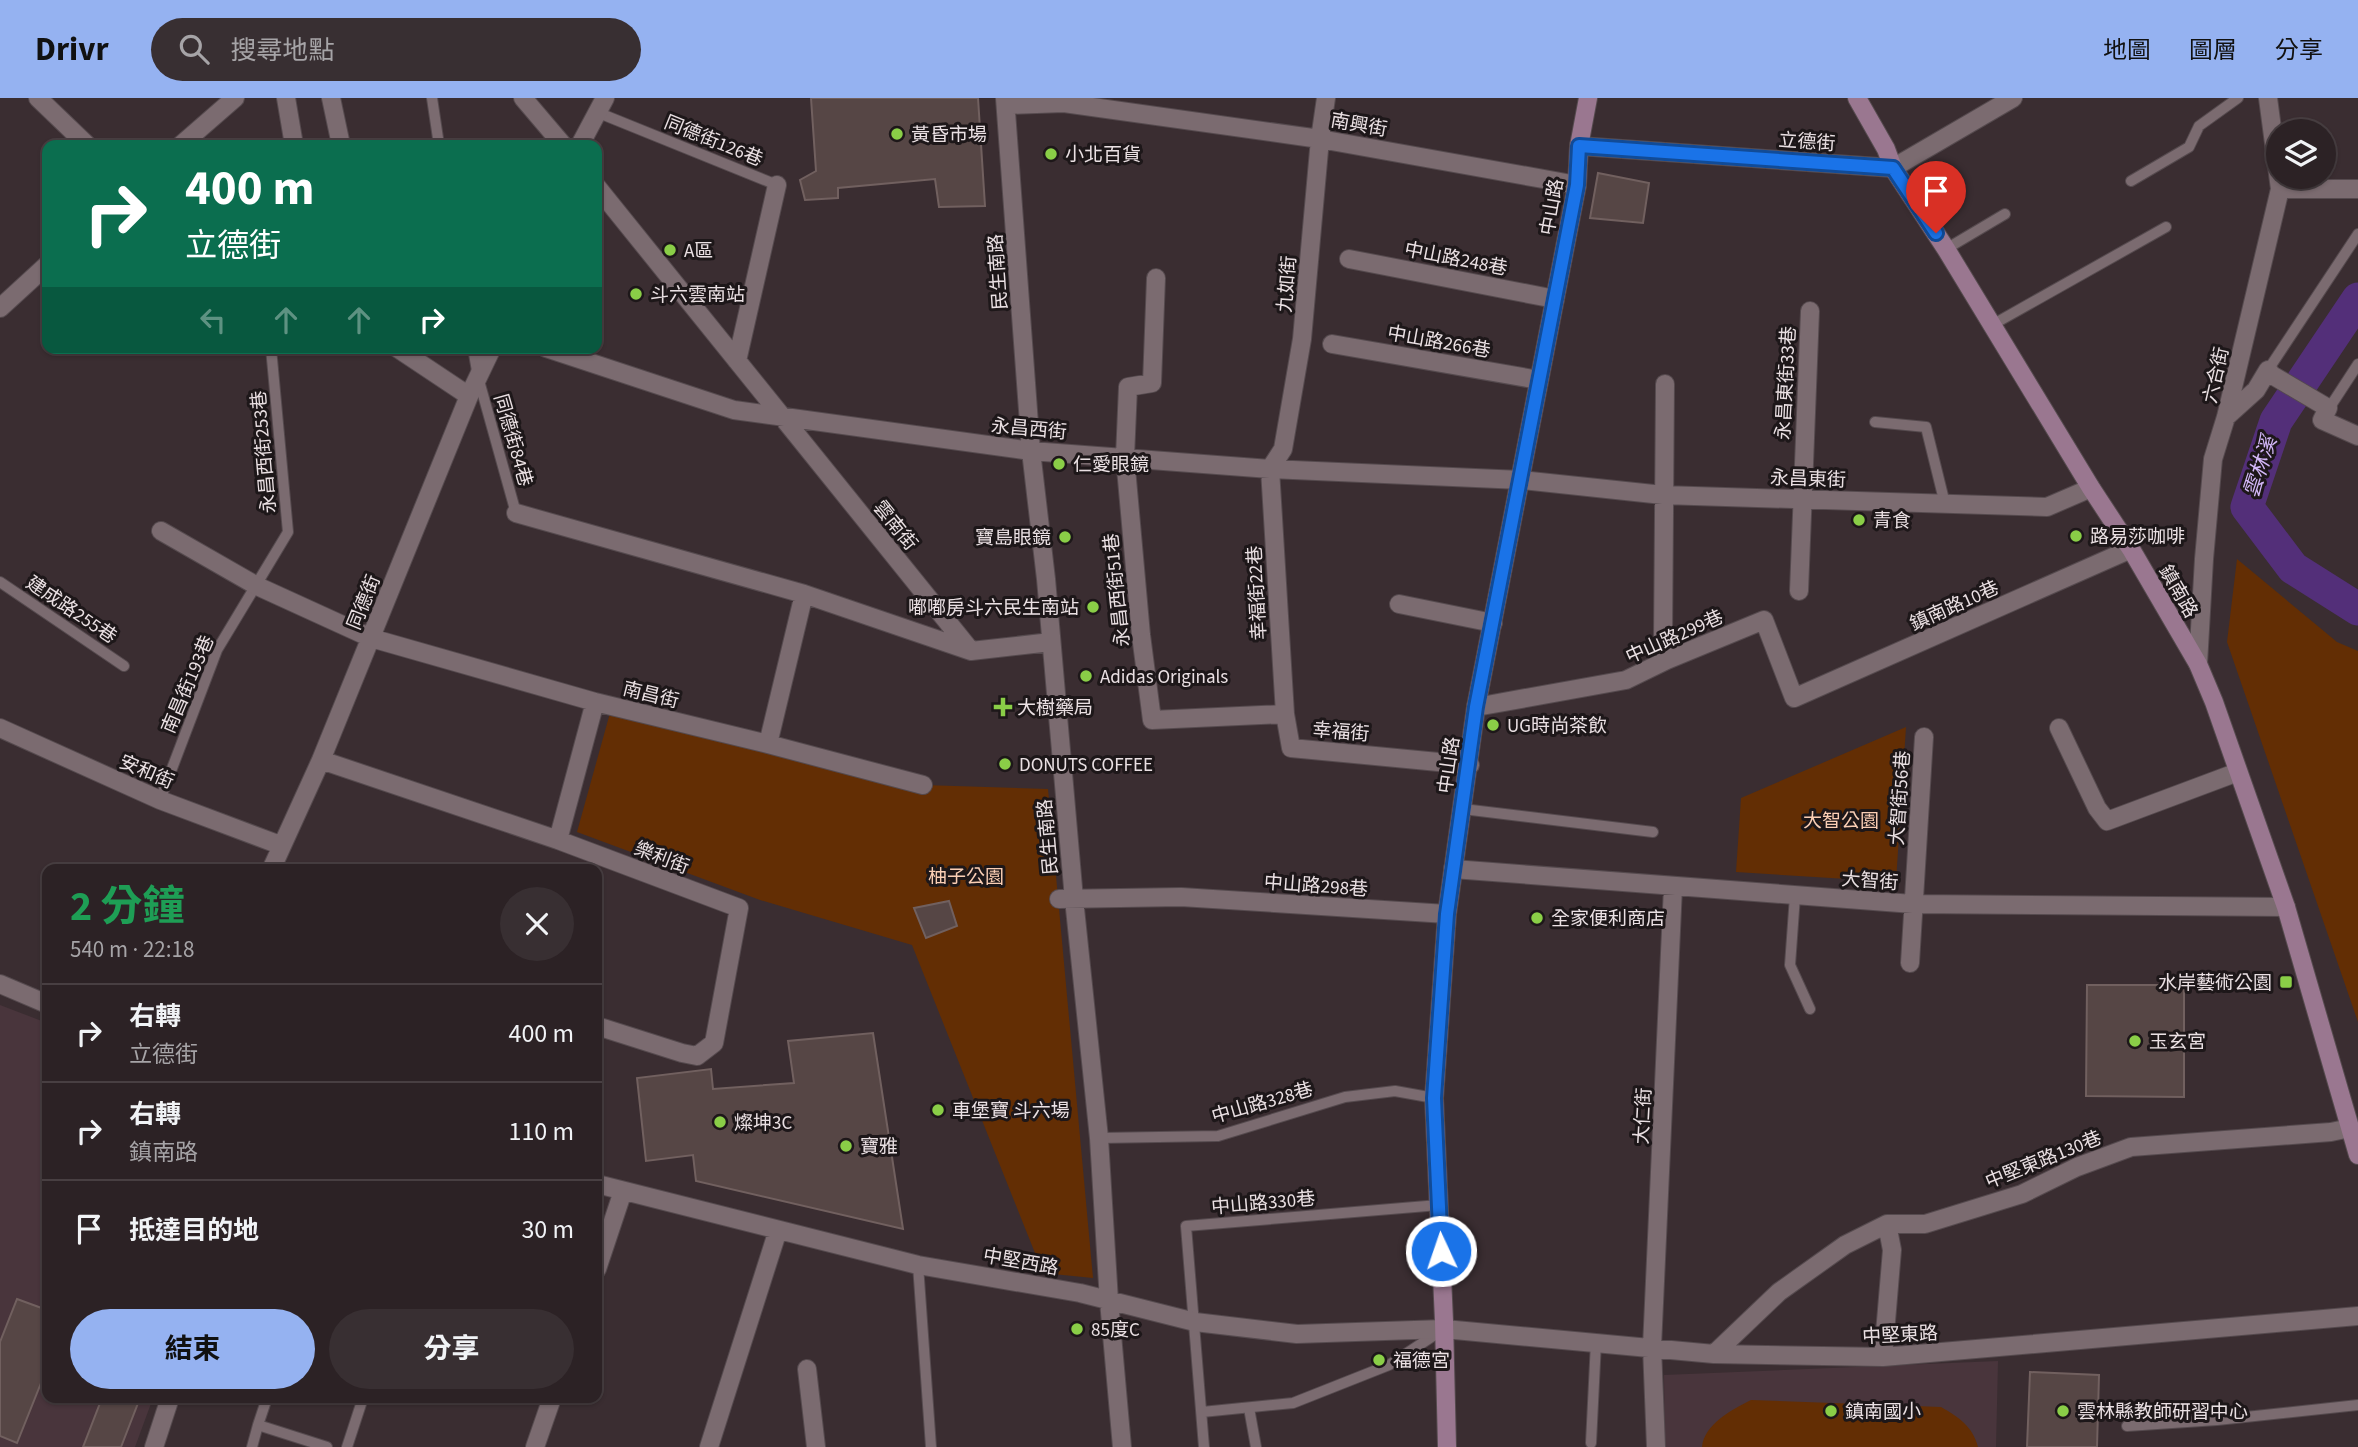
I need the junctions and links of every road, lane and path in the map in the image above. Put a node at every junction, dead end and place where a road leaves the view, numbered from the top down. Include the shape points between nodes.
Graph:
1 (38, 98) edge
2 (235, 98) edge
3 (286, 98) edge
4 (331, 98) edge
5 (432, 98) edge
6 (523, 98) edge
7 (1326, 98) edge
8 (1588, 98) edge
9 (1857, 98) edge
10 (2013, 98) edge
11 (2238, 98) edge
12 (2268, 98) edge
13 (1005, 102) edge
14 (602, 105) edge
15 (2271, 119) edge
16 (1320, 139) junction
17 (81, 140) edge
18 (187, 140) edge
19 (293, 140) edge
20 (340, 140) edge
21 (438, 140) edge
22 (558, 140) edge
23 (583, 140) edge
24 (1579, 146) junction
25 (1893, 168) junction
26 (2131, 181) dead end
27 (777, 185) joint
28 (1577, 185) junction
29 (2280, 189) edge
30 (2336, 189) edge
31 (2358, 189) edge
32 (602, 193) edge
33 (2005, 214) dead end
34 (2166, 227) dead end
35 (2358, 234) edge
36 (1946, 249) junction
37 (1349, 259) dead end
38 (42, 270) edge
39 (1156, 278) dead end
40 (1555, 299) junction
41 (0, 308) edge
42 (1810, 311) dead end
43 (1992, 324) junction
44 (1332, 344) dead end
45 (272, 354) edge
46 (406, 354) edge
47 (474, 354) edge
48 (489, 354) edge
49 (564, 354) edge
50 (737, 362) junction
51 (2358, 364) edge
52 (2270, 373) junction
53 (478, 377) junction
54 (1539, 380) junction
55 (1665, 384) dead end
56 (469, 396) junction
57 (2325, 414) junction
58 (2226, 417) junction
59 (782, 418) junction
60 (1875, 422) dead end
61 (2358, 436) edge
62 (1031, 451) junction
63 (1125, 457) junction
64 (1270, 469) junction
65 (1521, 480) junction
66 (2091, 488) junction
67 (1664, 495) junction
68 (1801, 498) junction
69 (1945, 503) junction
70 (516, 513) joint
71 (161, 531) dead end
72 (2131, 549) junction
73 (0, 582) edge
74 (257, 586) junction
75 (1799, 591) dead end
76 (804, 594) junction
77 (1399, 604) dead end
78 (1493, 623) junction
79 (371, 638) junction
80 (1051, 642) junction
81 (971, 651) junction
82 (1667, 660) junction
83 (2198, 664) junction
84 (124, 666) dead end
85 (1794, 698) joint
86 (595, 702) junction
87 (1476, 707) junction
88 (1285, 714) junction
89 (0, 728) edge
90 (2059, 728) dead end
91 (1924, 737) dead end
92 (768, 744) junction
93 (321, 760) junction
94 (1470, 765) junction
95 (2238, 772) junction
96 (923, 785) dead end
97 (160, 800) junction
98 (1463, 809) junction
99 (1653, 832) dead end
100 (558, 840) junction
101 (280, 845) junction
102 (273, 864) edge
103 (1453, 869) junction
104 (1673, 887) junction
105 (1795, 896) junction
106 (1066, 899) junction
107 (1913, 904) junction
108 (2286, 907) junction
109 (1447, 914) junction
110 (1910, 963) dead end
111 (0, 984) edge
112 (42, 1002) edge
113 (1810, 1009) dead end
114 (602, 1028) edge
115 (1434, 1098) junction
116 (2350, 1128) junction
117 (1099, 1138) junction
118 (2358, 1155) edge
119 (602, 1185) edge
120 (623, 1191) junction
121 (1439, 1205) junction
122 (1887, 1224) junction
123 (778, 1230) junction
124 (602, 1254) edge
125 (918, 1265) junction
126 (1109, 1301) junction
127 (2358, 1317) edge
128 (1195, 1322) junction
129 (1444, 1329) junction
130 (1596, 1342) junction
131 (1652, 1347) junction
132 (1714, 1354) junction
133 (1882, 1357) junction
134 (807, 1369) dead end
135 (168, 1403) edge
136 (265, 1403) edge
137 (361, 1403) edge
138 (550, 1403) edge
139 (2358, 1405) edge
140 (1249, 1408) junction
141 (1202, 1412) junction
142 (258, 1425) junction
143 (2127, 1426) dead end
144 (1591, 1443) dead end
145 (154, 1447) edge
146 (253, 1447) edge
147 (327, 1447) edge
148 (347, 1447) edge
149 (536, 1447) edge
150 (709, 1447) edge
151 (816, 1447) edge
152 (931, 1447) edge
153 (1122, 1447) edge
154 (1204, 1447) edge
155 (1256, 1447) edge
156 (1447, 1447) edge
157 (1656, 1447) edge

1 - 17 street
2 - 18 street
3 - 19 street
4 - 20 street
5 - 21 lane
6 - 22 street
7 - 16 street, 九如街
8 - 24 street, 中山路
9 - 25 street, 鎮南路
10 - 25 street
11 - 26 lane via 2199,126 2189,147
12 - 15 street, 六合街
13 - 16 street, 南興街 via 1064,103
13 - 62 street, 民生南路
14 - 23 street
14 - 27 lane, 同德街126巷
16 - 28 street, 南興街
16 - 64 street, 九如街 via 1302,339 1283,449
24 - 25 street, 立德街
24 - 28 street, 中山路
25 - 36 street, 鎮南路
27 - 50 street
28 - 40 street, 中山路
29 - 58 street, 六合街
30 - 31 street
32 - 50 street, 雲南街
33 - 36 lane
34 - 43 lane
35 - 52 lane
36 - 43 street, 鎮南路
37 - 40 street, 中山路248巷
38 - 41 street
39 - 63 street, 永昌西街51巷 via 1152,383 1128,387
40 - 54 street, 中山路
42 - 68 street, 永昌東街33巷
43 - 66 street, 鎮南路
44 - 54 street, 中山路266巷
45 - 74 lane, 永昌西街253巷 via 288,532
46 - 56 street
47 - 53 lane, 同德街84巷
48 - 53 street, 同德街
49 - 59 street, 永昌西街 via 734,410
50 - 59 street, 雲南街
51 - 57 lane
52 - 57 street
52 - 58 street
53 - 56 street, 同德街
53 - 70 lane, 同德街84巷
54 - 65 street, 中山路
55 - 67 street
56 - 79 street, 同德街
57 - 61 street
58 - 83 street, 六合街 via 2213,459
59 - 62 street, 永昌西街
59 - 81 street, 雲南街
60 - 69 lane via 1926,427
62 - 63 street, 永昌西街
62 - 80 street, 民生南路
63 - 64 street, 永昌西街
63 - 88 street, 永昌西街51巷 via 1152,720
64 - 65 street, 永昌西街
64 - 88 street, 幸福街22巷
65 - 67 street, 永昌東街
65 - 78 street, 中山路
66 - 69 street, 永昌東街 via 2047,507
66 - 72 street, 鎮南路
67 - 68 street, 永昌東街
67 - 82 street via 1663,642
68 - 69 street, 永昌東街
68 - 75 street, 永昌東街33巷
70 - 76 street
71 - 74 street, 南昌街
72 - 83 street, 鎮南路
72 - 85 street, 鎮南路10巷
73 - 84 lane, 建成路255巷
74 - 79 street, 南昌街
74 - 97 lane, 南昌街193巷 via 217,650
76 - 81 street
76 - 92 street
77 - 78 street
78 - 87 street, 中山路
79 - 86 street, 南昌街
79 - 93 street, 同德街
80 - 81 street
80 - 106 street, 民生南路
82 - 85 street, 中山路299巷 via 1764,621
82 - 87 street, 中山路299巷 via 1626,680
83 - 95 street, 鎮南路
86 - 92 street, 南昌街
86 - 100 street
87 - 94 street, 中山路
88 - 94 street, 幸福街 via 1291,748
89 - 97 street, 安和街
90 - 95 street via 2107,821
91 - 107 street, 大智街56巷
92 - 96 street, 南昌街
93 - 100 street, 樂利街
93 - 101 street, 同德街
94 - 98 street, 中山路
95 - 108 street, 鎮南路
97 - 101 street, 安和街
98 - 99 lane
98 - 103 street, 中山路
100 - 114 street, 樂利街 via 739,908 714,1043 697,1055 682,1053
101 - 102 street, 同德街
103 - 104 street, 大智街
103 - 109 street, 中山路
104 - 105 street, 大智街
104 - 131 street, 大仁街
105 - 107 street, 大智街
105 - 113 lane via 1790,964
106 - 109 street, 中山路298巷 via 1181,898
106 - 117 street, 民生南路
107 - 108 street, 大智街
107 - 110 street, 大智街56巷
108 - 116 street, 鎮南路
109 - 115 street, 中山路
111 - 112 street
115 - 117 lane, 中山路328巷 via 1395,1091 1345,1097 1218,1136
115 - 121 street, 中山路
116 - 118 street, 鎮南路
116 - 122 street, 中堅東路130巷 via 2131,1147 2022,1194 1924,1224
117 - 126 street, 民生南路
119 - 120 street, 中堅西路
120 - 123 street, 中堅西路
120 - 124 street
121 - 128 lane, 中山路330巷 via 1185,1226
121 - 129 street, 中山路
122 - 132 street, 中堅東路130巷 via 1845,1245 1779,1292
122 - 133 street via 1892,1250
123 - 125 street, 中堅西路
123 - 150 street
125 - 126 street, 中堅西路
125 - 152 lane
126 - 128 street, 中堅西路
126 - 153 street, 民生南路
127 - 133 street, 中堅東路
128 - 129 street, 中堅西路 via 1297,1334
128 - 141 lane
129 - 130 street, 中堅東路
129 - 140 lane via 1377,1369 1293,1403
129 - 156 street, 中山路
130 - 131 street, 中堅東路
130 - 144 lane
131 - 132 street, 中堅東路
131 - 157 street, 大仁街
132 - 133 street, 中堅東路
134 - 151 street
135 - 145 street
136 - 142 lane
137 - 148 lane
138 - 149 street
139 - 143 lane
140 - 141 lane
140 - 155 lane
141 - 154 lane
142 - 146 lane
142 - 147 lane

